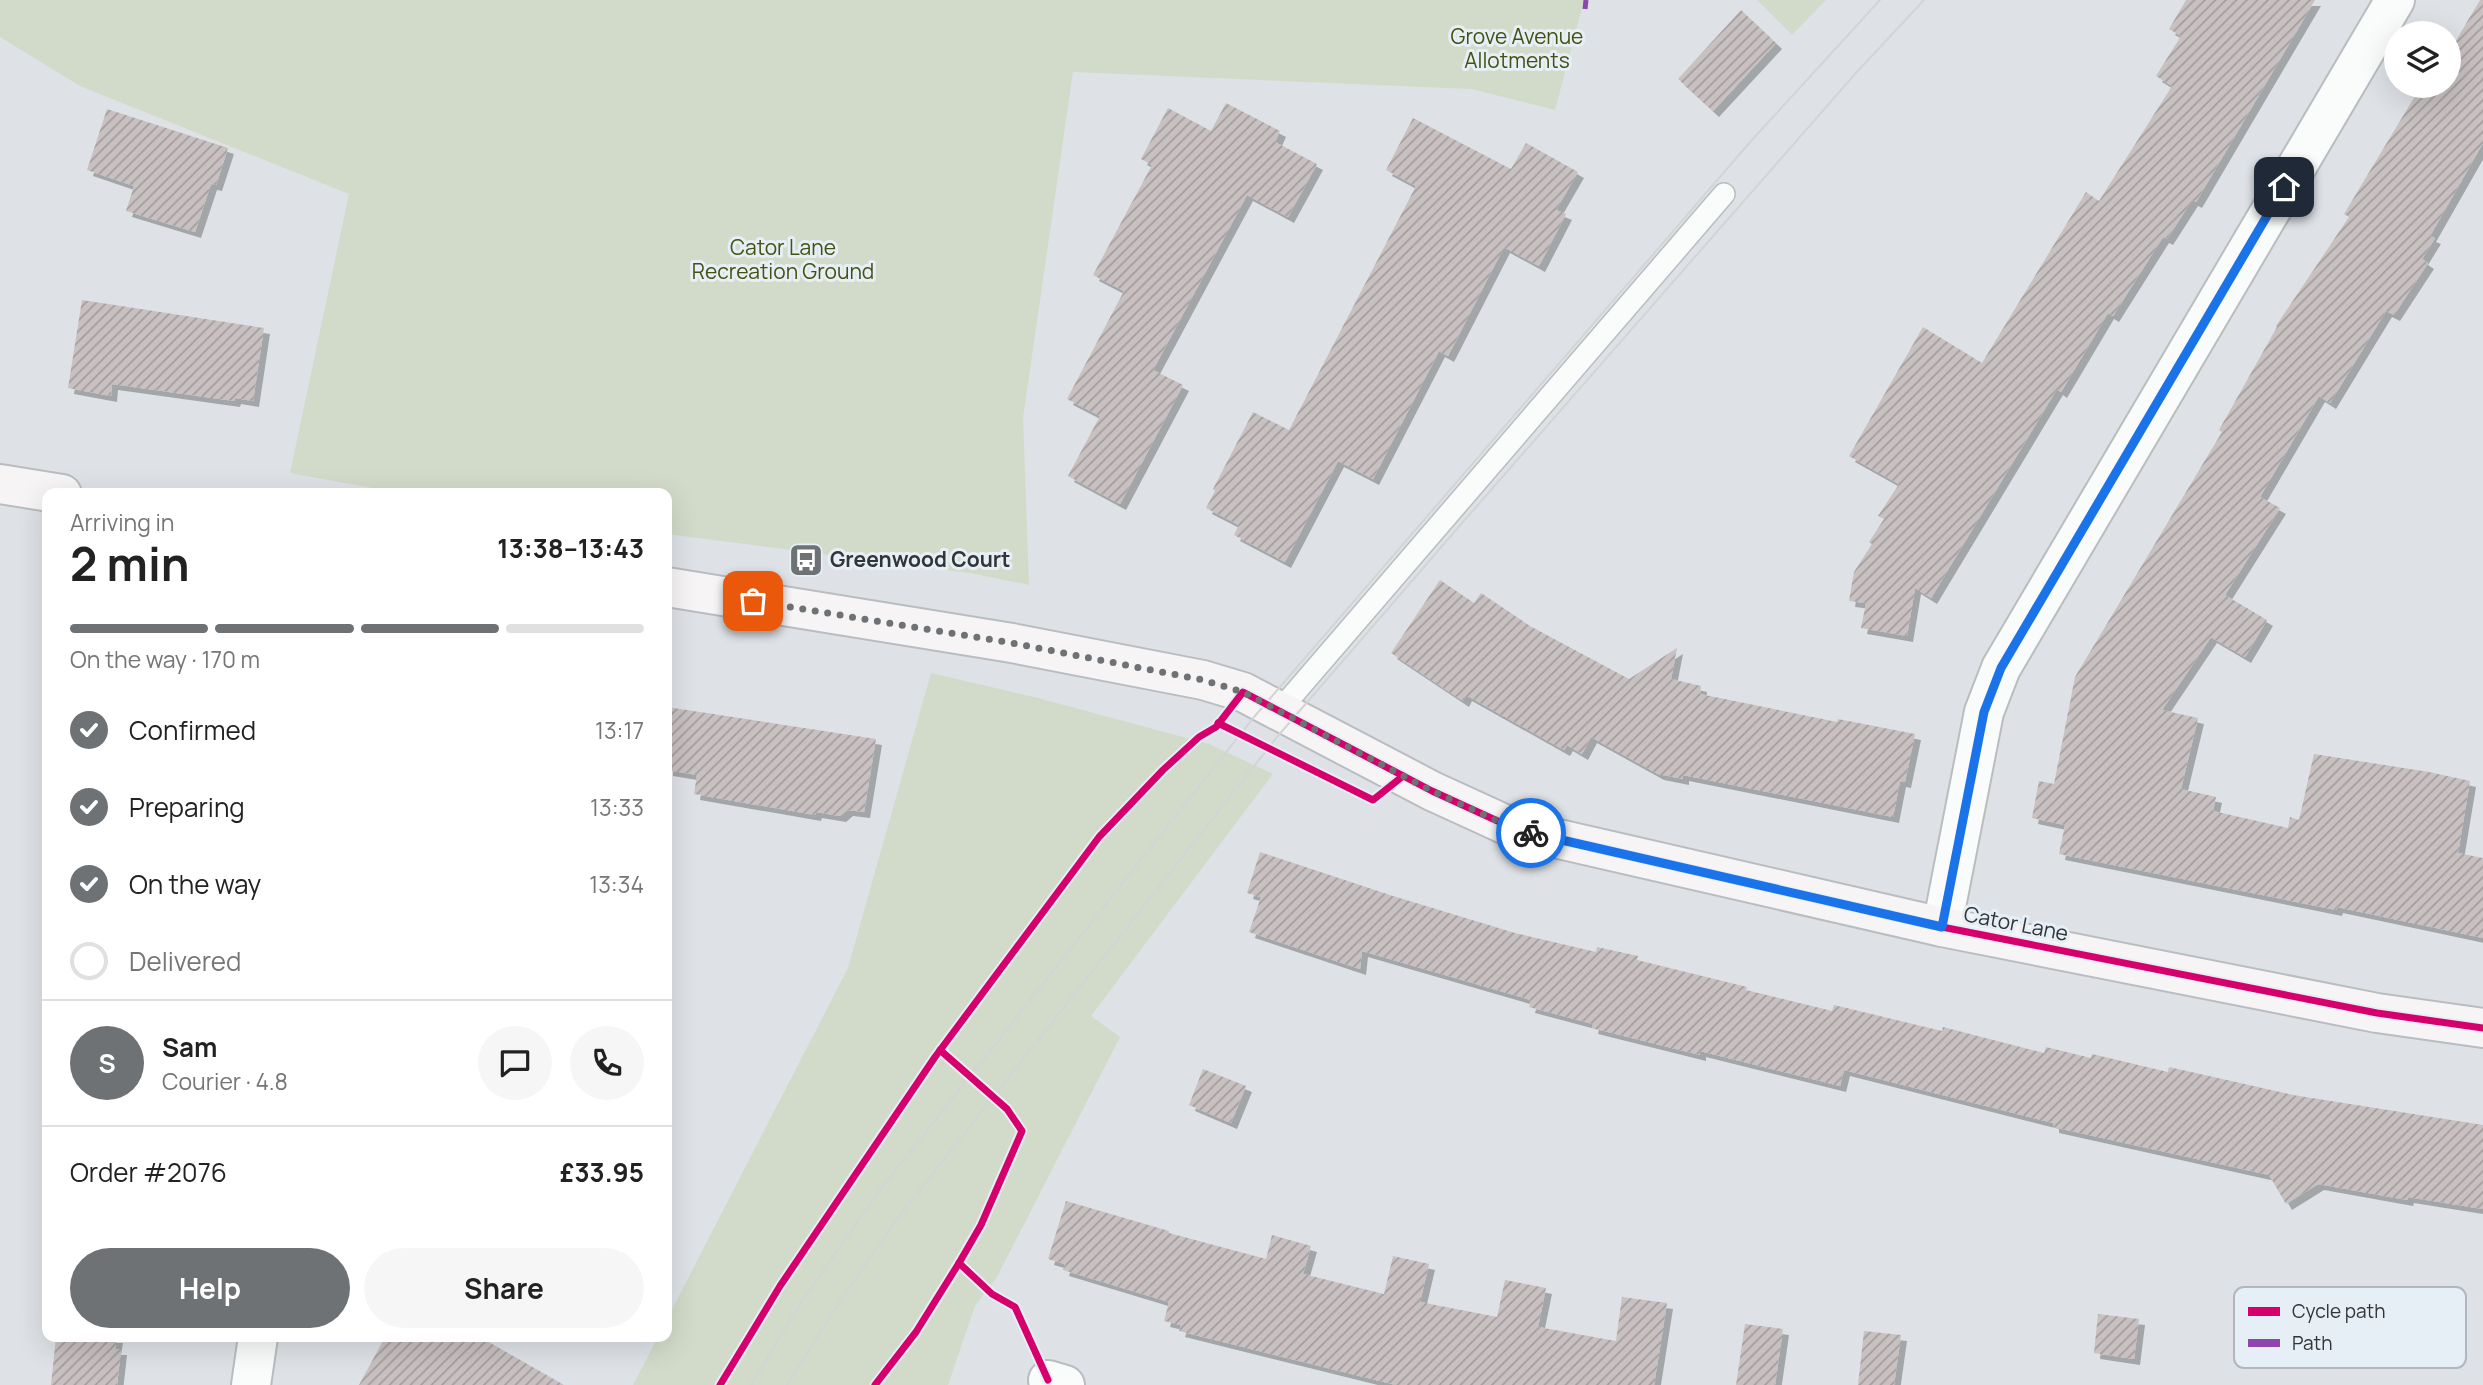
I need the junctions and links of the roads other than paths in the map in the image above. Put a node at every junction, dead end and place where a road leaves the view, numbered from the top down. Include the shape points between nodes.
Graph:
1 (2395, 0) edge
2 (1724, 194) dead end
3 (0, 484) edge
4 (42, 491) edge
5 (672, 588) edge
6 (1280, 710) junction
7 (1942, 927) junction
8 (2483, 1028) edge
9 (257, 1342) edge
10 (251, 1385) edge

1 - 7 street via 2001,668 1984,712
2 - 6 lane
3 - 4 street
5 - 6 street, Cator Lane via 1150,668 1243,692
6 - 7 street, Cator Lane via 1432,791 1515,829
7 - 8 street, Cator Lane via 2377,1013
9 - 10 street

